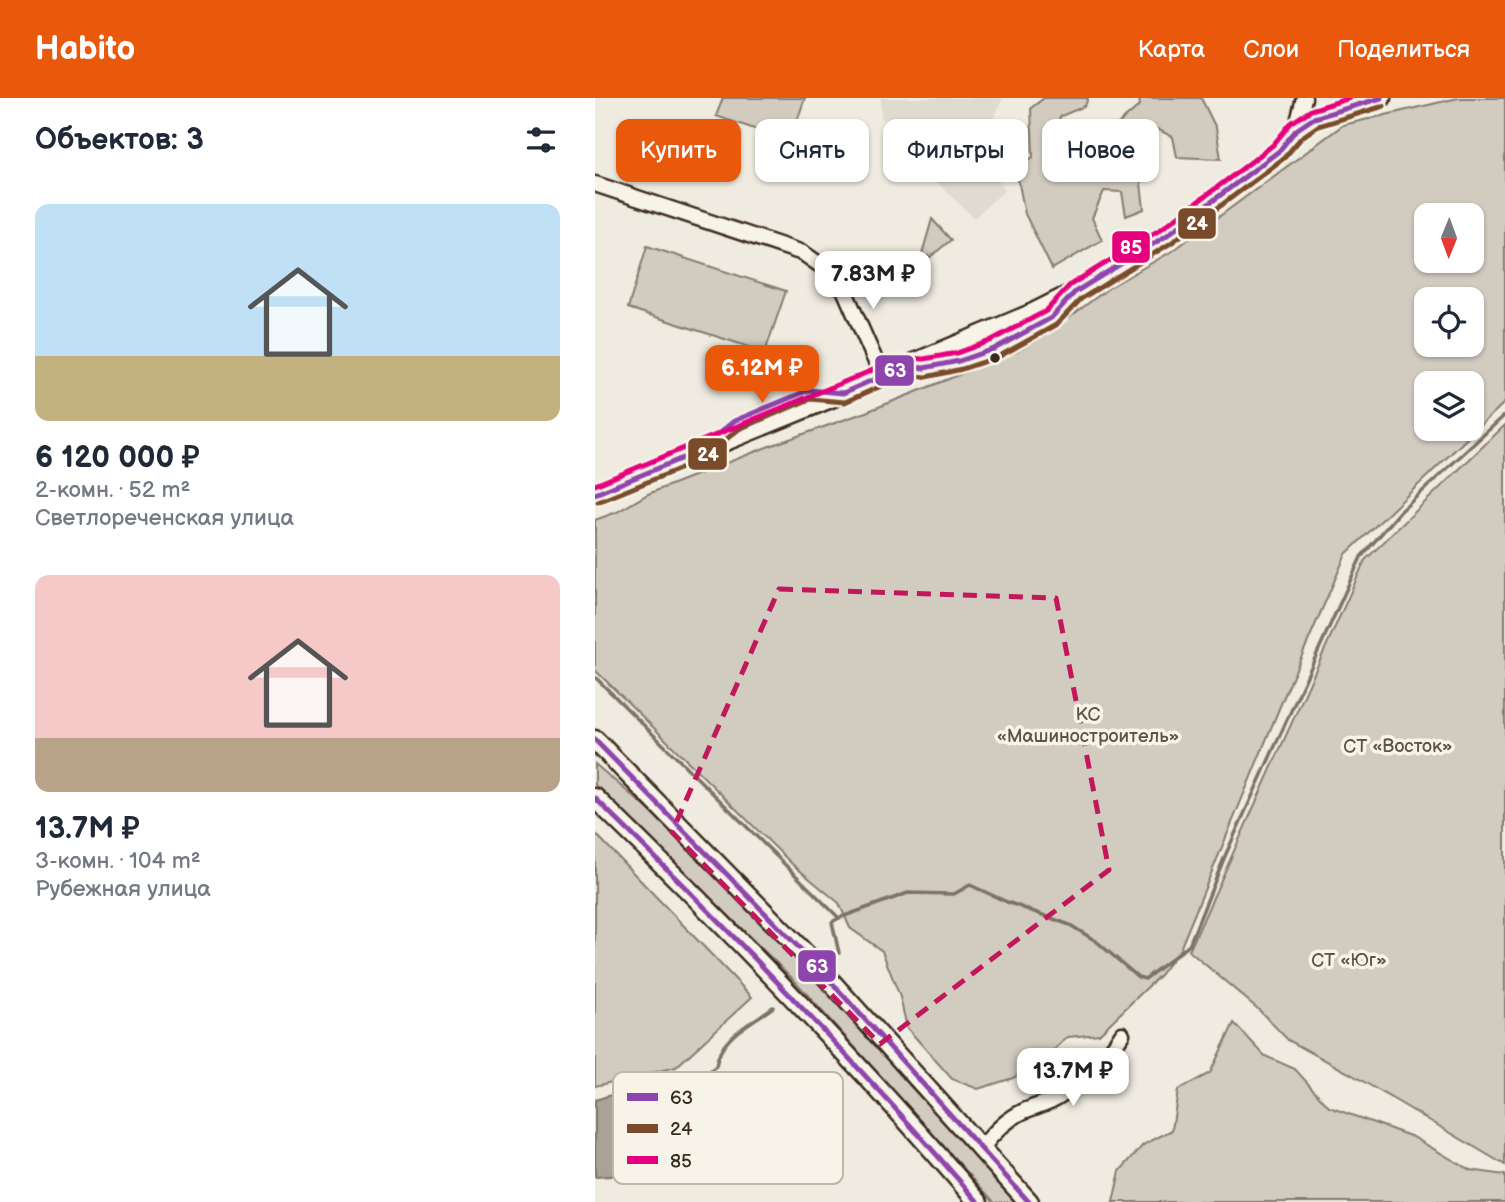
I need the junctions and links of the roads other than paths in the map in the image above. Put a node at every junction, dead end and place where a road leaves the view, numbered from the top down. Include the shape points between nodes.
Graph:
1 (1304, 98) edge
2 (1381, 98) edge
3 (1296, 130) junction
4 (595, 184) edge
5 (882, 376) junction
6 (595, 494) edge
7 (595, 740) edge
8 (595, 798) edge
9 (1122, 1034) dead end
10 (982, 1147) junction
11 (978, 1202) edge
12 (1029, 1202) edge

1 - 3 street
2 - 3 main road via 1314,118
3 - 5 main road via 1279,151 1244,178 1094,282 1031,314
4 - 5 street via 803,253 842,287
5 - 6 main road
7 - 10 main road via 806,954
8 - 11 main road via 829,1034
9 - 10 street via 1115,1047 1078,1082 1058,1097 1020,1113
10 - 12 main road

